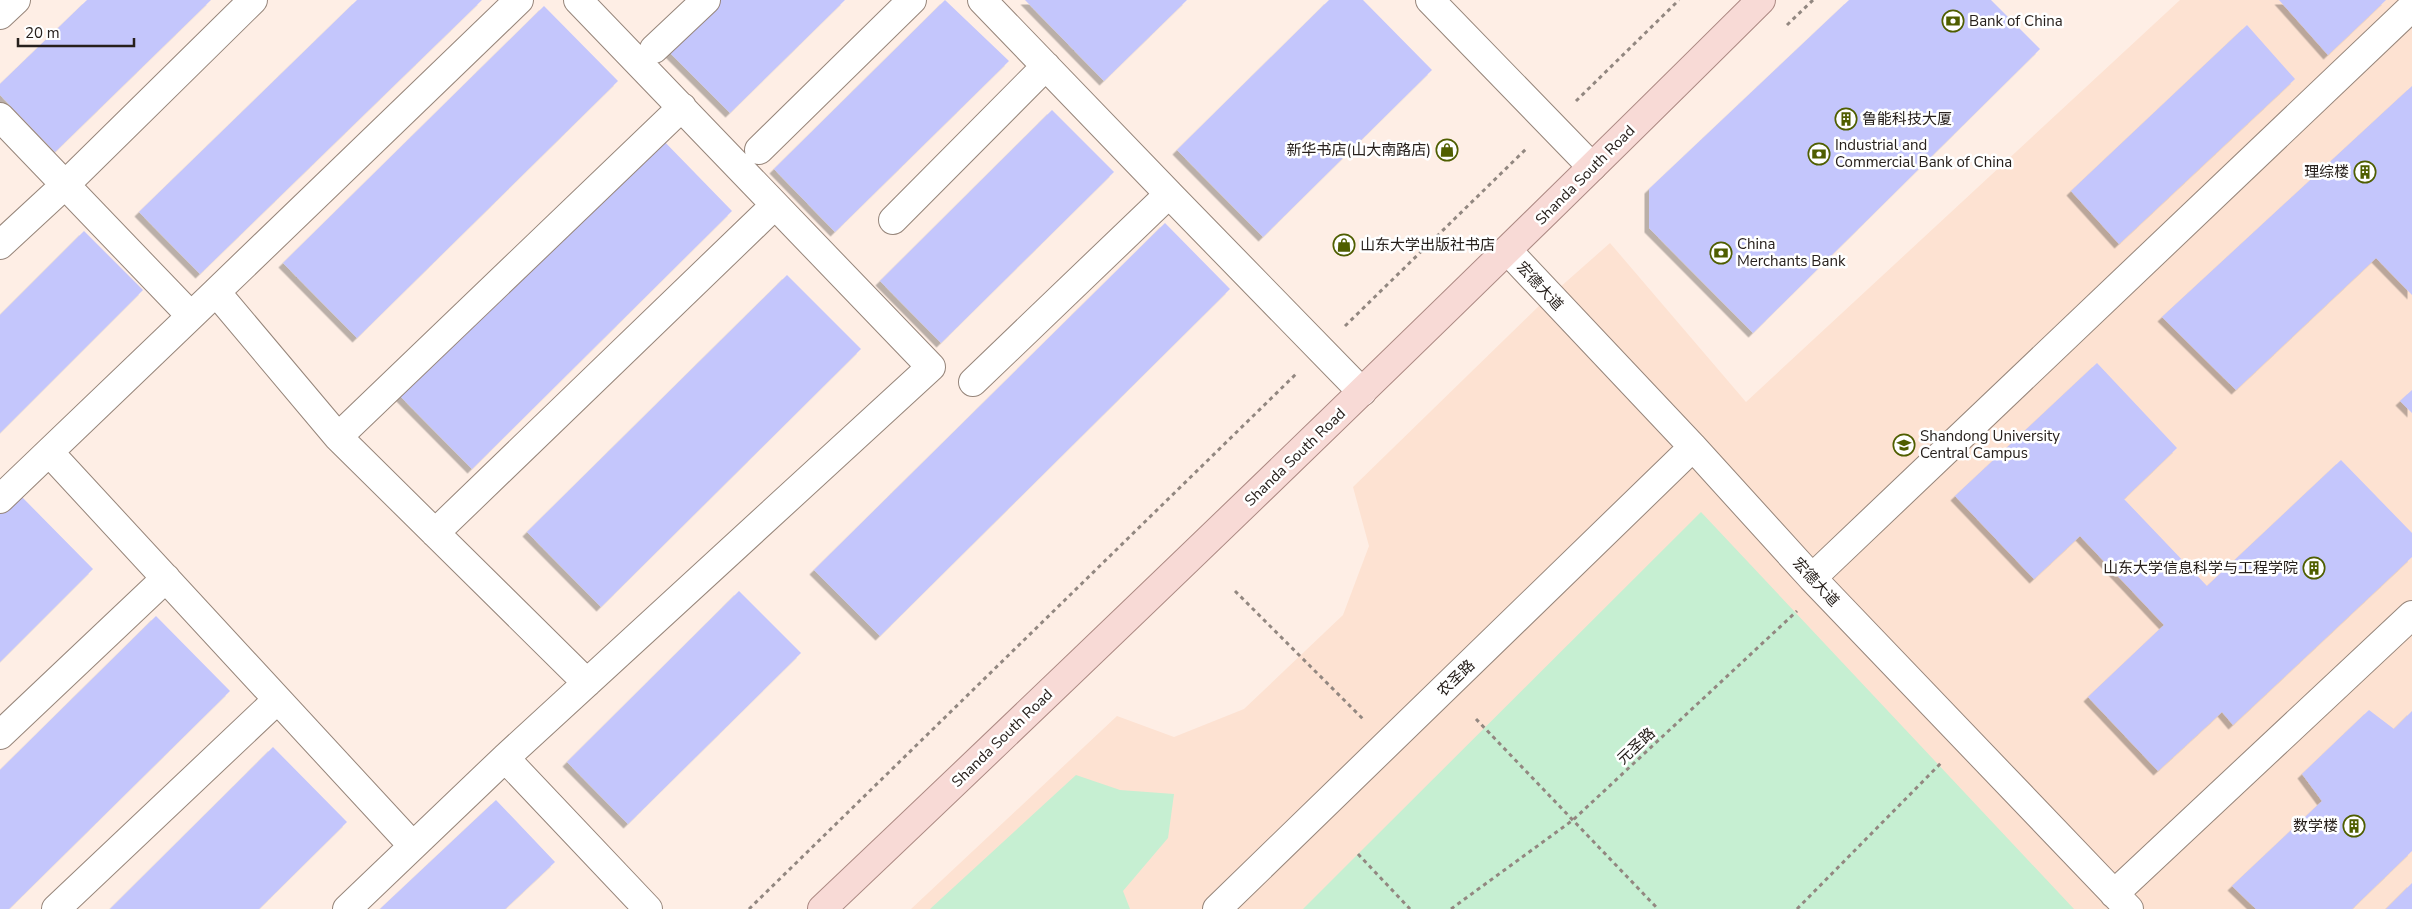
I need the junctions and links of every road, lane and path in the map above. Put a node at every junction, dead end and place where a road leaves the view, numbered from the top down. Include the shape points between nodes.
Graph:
1 (16, 0) edge
2 (253, 0) edge
3 (519, 0) edge
4 (578, 0) edge
5 (706, 0) edge
6 (912, 0) edge
7 (982, 0) edge
8 (1430, 0) edge
9 (1679, 0) edge
10 (1761, 0) edge
11 (2412, 8) edge
12 (0, 16) edge
13 (654, 49) dead end
14 (1046, 66) junction
15 (1572, 104) dead end
16 (682, 107) junction
17 (0, 117) edge
18 (1530, 146) dead end
19 (759, 150) dead end
20 (1592, 168) junction
21 (66, 184) junction
22 (1169, 194) junction
23 (775, 204) junction
24 (893, 220) dead end
25 (0, 245) edge
26 (1508, 251) junction
27 (216, 292) junction
28 (191, 316) junction
29 (1338, 333) dead end
30 (1302, 368) dead end
31 (974, 382) dead end
32 (1362, 392) junction
33 (338, 437) junction
34 (1693, 447) junction
35 (49, 452) junction
36 (0, 499) edge
37 (435, 533) junction
38 (166, 578) junction
39 (1812, 578) junction
40 (1235, 591) dead end
41 (2412, 615) edge
42 (587, 683) junction
43 (277, 700) junction
44 (1476, 719) dead end
45 (0, 735) edge
46 (1965, 738) junction
47 (1388, 745) junction
48 (505, 758) junction
49 (1573, 820) junction
50 (412, 846) junction
51 (1358, 854) dead end
52 (2122, 901) edge
53 (56, 909) edge
54 (347, 909) edge
55 (648, 909) edge
56 (749, 909) edge
57 (822, 909) edge
58 (1217, 909) edge
59 (1410, 909) edge
60 (1451, 909) edge
61 (1658, 909) edge
62 (1797, 909) edge

1 - 12 street
2 - 21 street
3 - 27 street
4 - 16 street
5 - 13 street
6 - 19 street
7 - 14 street
8 - 20 street
9 - 15 path
10 - 20 main road, Shanda South Road
11 - 39 street
14 - 22 street
14 - 24 street
16 - 23 street
16 - 33 street
17 - 21 street
18 - 29 path
20 - 26 main road, Shanda South Road
21 - 25 street
21 - 28 street
22 - 31 street
22 - 32 street
23 - 37 street
23 - 42 street via 931,367
26 - 32 main road, Shanda South Road
26 - 34 street, 宏德大道
27 - 28 street
27 - 33 street
28 - 35 street
30 - 56 path
32 - 57 main road, Shanda South Road
33 - 37 street
34 - 39 street, 宏德大道
34 - 47 street, 农圣路
35 - 36 street
35 - 38 street
37 - 42 street
38 - 43 street
38 - 45 street
39 - 46 street, 宏德大道
39 - 49 path, 元圣路 via 1796,614
40 - 47 path
41 - 52 street
42 - 48 street
43 - 50 street
43 - 53 street
44 - 49 path
46 - 52 street, 宏德大道
46 - 62 path
47 - 58 street, 农圣路
48 - 50 street
48 - 55 street
49 - 60 path, 元圣路
49 - 61 path
50 - 54 street
51 - 59 path

